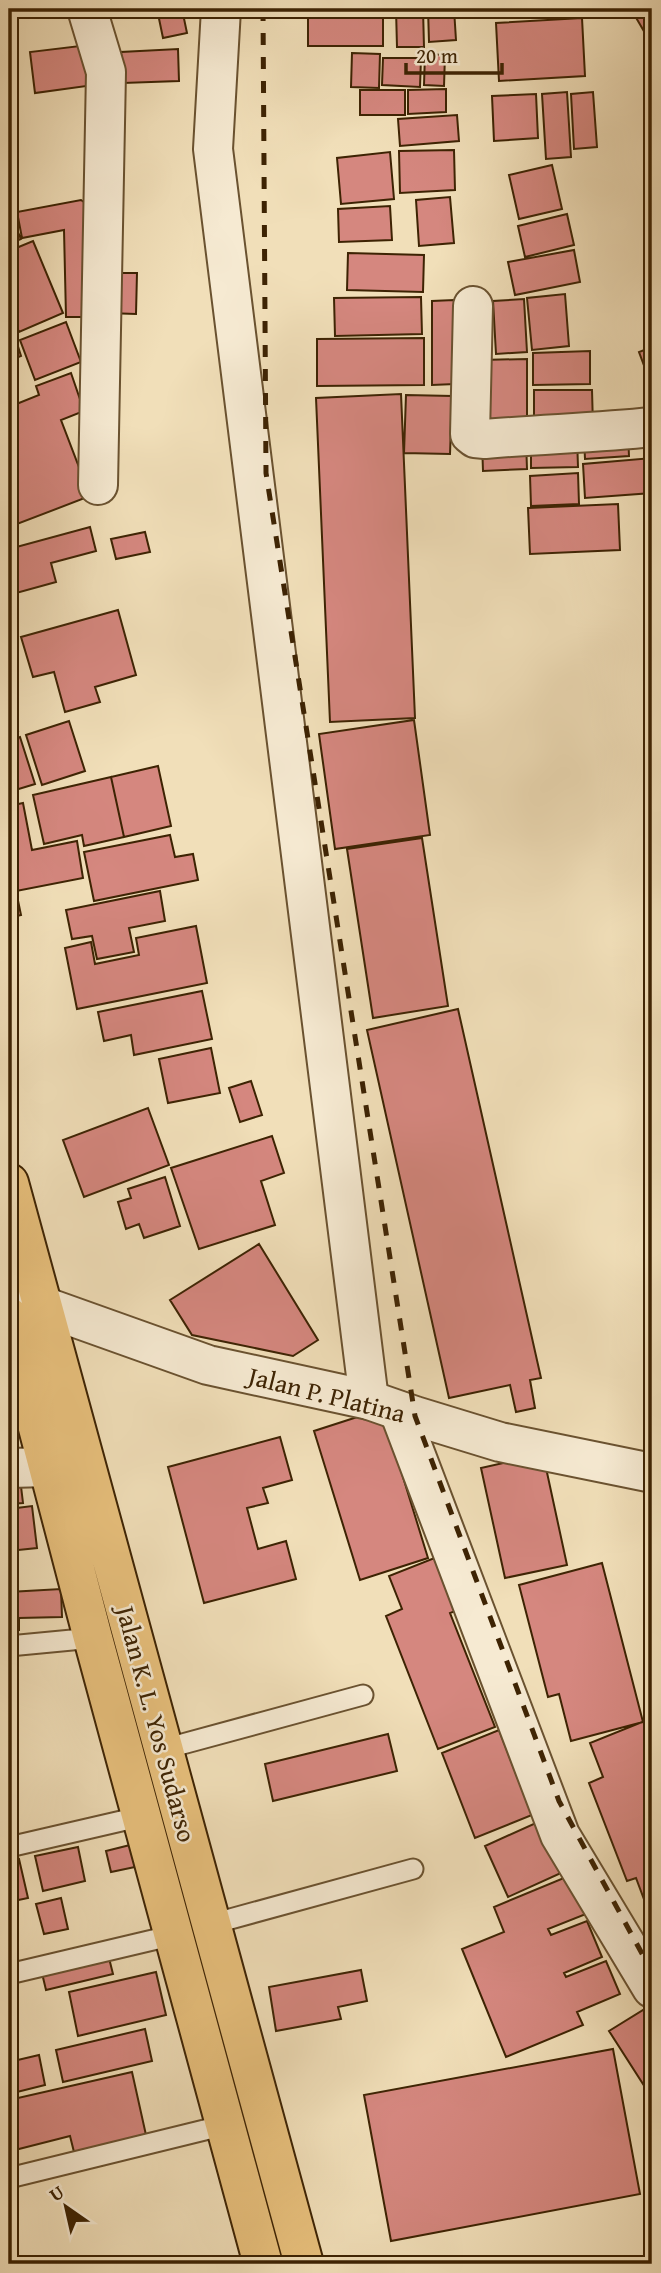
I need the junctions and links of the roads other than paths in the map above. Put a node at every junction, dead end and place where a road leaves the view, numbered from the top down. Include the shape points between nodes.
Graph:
1 (87, 9) edge
2 (221, 9) edge
3 (473, 306) dead end
4 (652, 427) edge
5 (98, 485) dead end
6 (9, 1183) edge
7 (20, 1305) edge
8 (384, 1406) junction
9 (49, 1467) junction
10 (9, 1468) edge
11 (652, 1473) edge
12 (93, 1638) junction
13 (9, 1646) edge
14 (363, 1695) dead end
15 (164, 1749) junction
16 (143, 1816) junction
17 (9, 1847) edge
18 (413, 1869) dead end
19 (212, 1924) junction
20 (174, 1935) junction
21 (9, 1974) edge
22 (652, 1989) edge
23 (225, 2125) junction
24 (9, 2178) edge
25 (263, 2264) edge
26 (304, 2264) edge

1 - 5 street via 106,72
2 - 8 street via 213,149
3 - 4 street via 470,434 475,438
6 - 7 highway, Jalan K. L. Yos Sudarso
7 - 8 street, Jalan P. Platina via 208,1365
7 - 9 highway, Jalan K. L. Yos Sudarso
7 - 15 highway, Jalan K. L. Yos Sudarso
8 - 11 street, Jalan P. Platina via 500,1442
8 - 22 street via 561,1835
9 - 10 street
9 - 12 highway, Jalan K. L. Yos Sudarso
12 - 13 lane
12 - 16 highway, Jalan K. L. Yos Sudarso
14 - 15 lane
15 - 19 highway, Jalan K. L. Yos Sudarso
16 - 17 lane
16 - 20 highway, Jalan K. L. Yos Sudarso
18 - 19 lane
19 - 26 highway, Jalan K. L. Yos Sudarso
20 - 21 lane
20 - 23 highway, Jalan K. L. Yos Sudarso
23 - 24 lane
23 - 25 highway, Jalan K. L. Yos Sudarso

